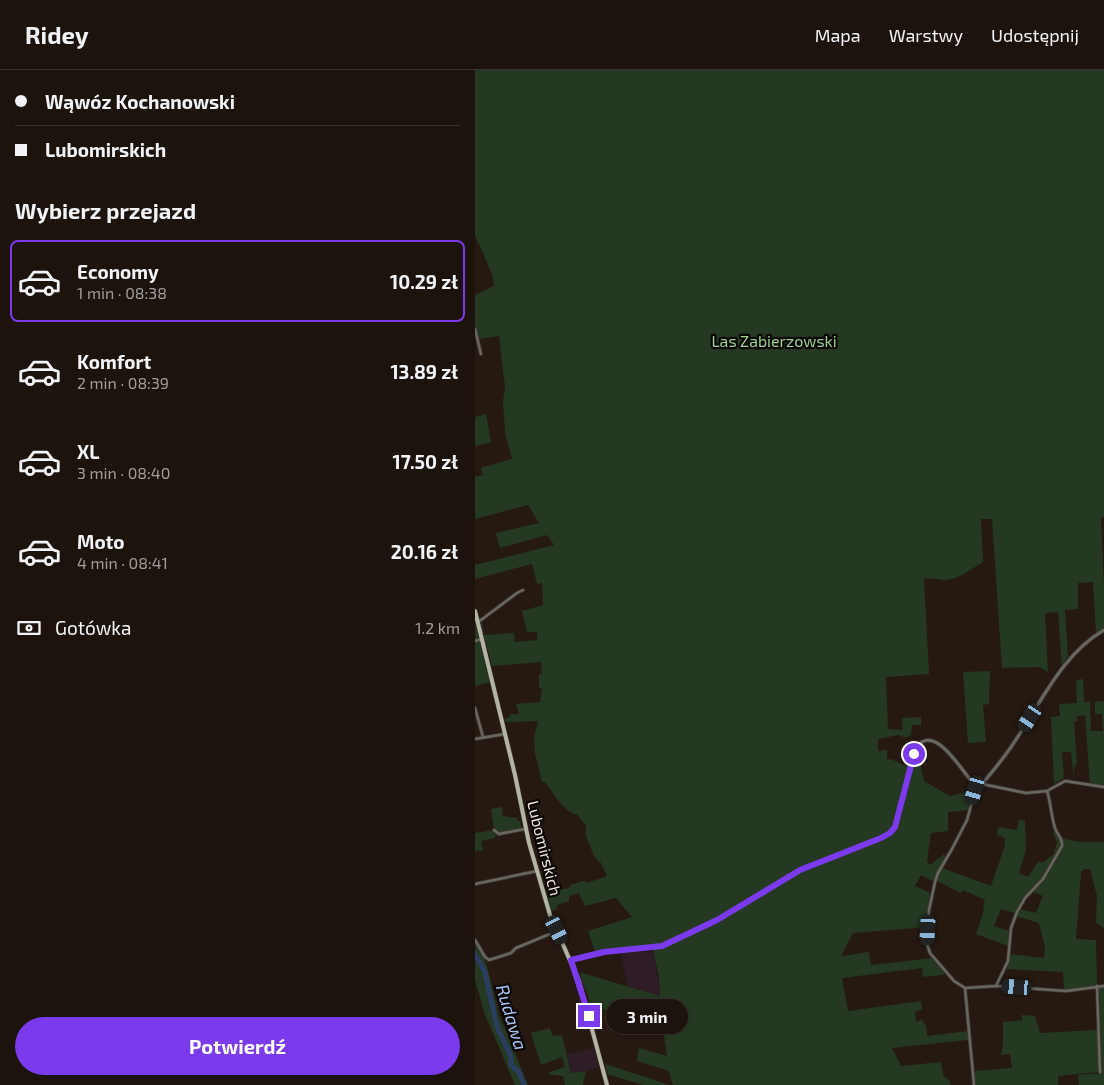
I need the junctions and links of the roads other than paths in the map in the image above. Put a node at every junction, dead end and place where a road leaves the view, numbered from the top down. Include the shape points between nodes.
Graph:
1 (475, 329) edge
2 (481, 354) dead end
3 (523, 590) dead end
4 (475, 611) edge
5 (478, 621) junction
6 (1104, 630) edge
7 (482, 639) junction
8 (475, 641) edge
9 (475, 708) edge
10 (505, 734) junction
11 (483, 737) junction
12 (475, 739) edge
13 (977, 784) junction
14 (982, 784) junction
15 (1104, 788) edge
16 (1047, 791) junction
17 (525, 829) junction
18 (493, 830) dead end
19 (537, 871) junction
20 (475, 884) edge
21 (557, 930) junction
22 (475, 940) edge
23 (571, 960) junction
24 (995, 986) junction
25 (1097, 986) junction
26 (1104, 986) edge
27 (965, 988) junction
28 (1100, 1072) dead end
29 (607, 1085) edge
30 (974, 1085) edge

1 - 2 street
3 - 5 street
4 - 5 main road, Lubomirskich
5 - 7 main road, Lubomirskich
6 - 14 street via 1067,662 1012,746
7 - 8 street
7 - 10 main road, Lubomirskich
9 - 11 street
10 - 11 street
10 - 17 main road, Lubomirskich
11 - 12 street
13 - 14 street
13 - 23 street via 939,744 925,741 914,751 898,817 890,833 800,870 717,920 672,942
13 - 27 street via 967,820 938,872 929,910 927,944 930,953 954,981
14 - 16 street via 1026,793
15 - 16 street via 1065,781
16 - 24 street via 1062,846 1043,880 1025,898 1017,912 1011,928 1008,962
17 - 18 street via 499,834
17 - 19 main road, Lubomirskich
19 - 20 street
19 - 21 main road, Lubomirskich
21 - 22 street via 489,960
21 - 23 main road, Lubomirskich
23 - 29 main road, Lubomirskich
24 - 25 street via 1066,991
24 - 27 street
25 - 26 street
25 - 28 street
27 - 30 street

